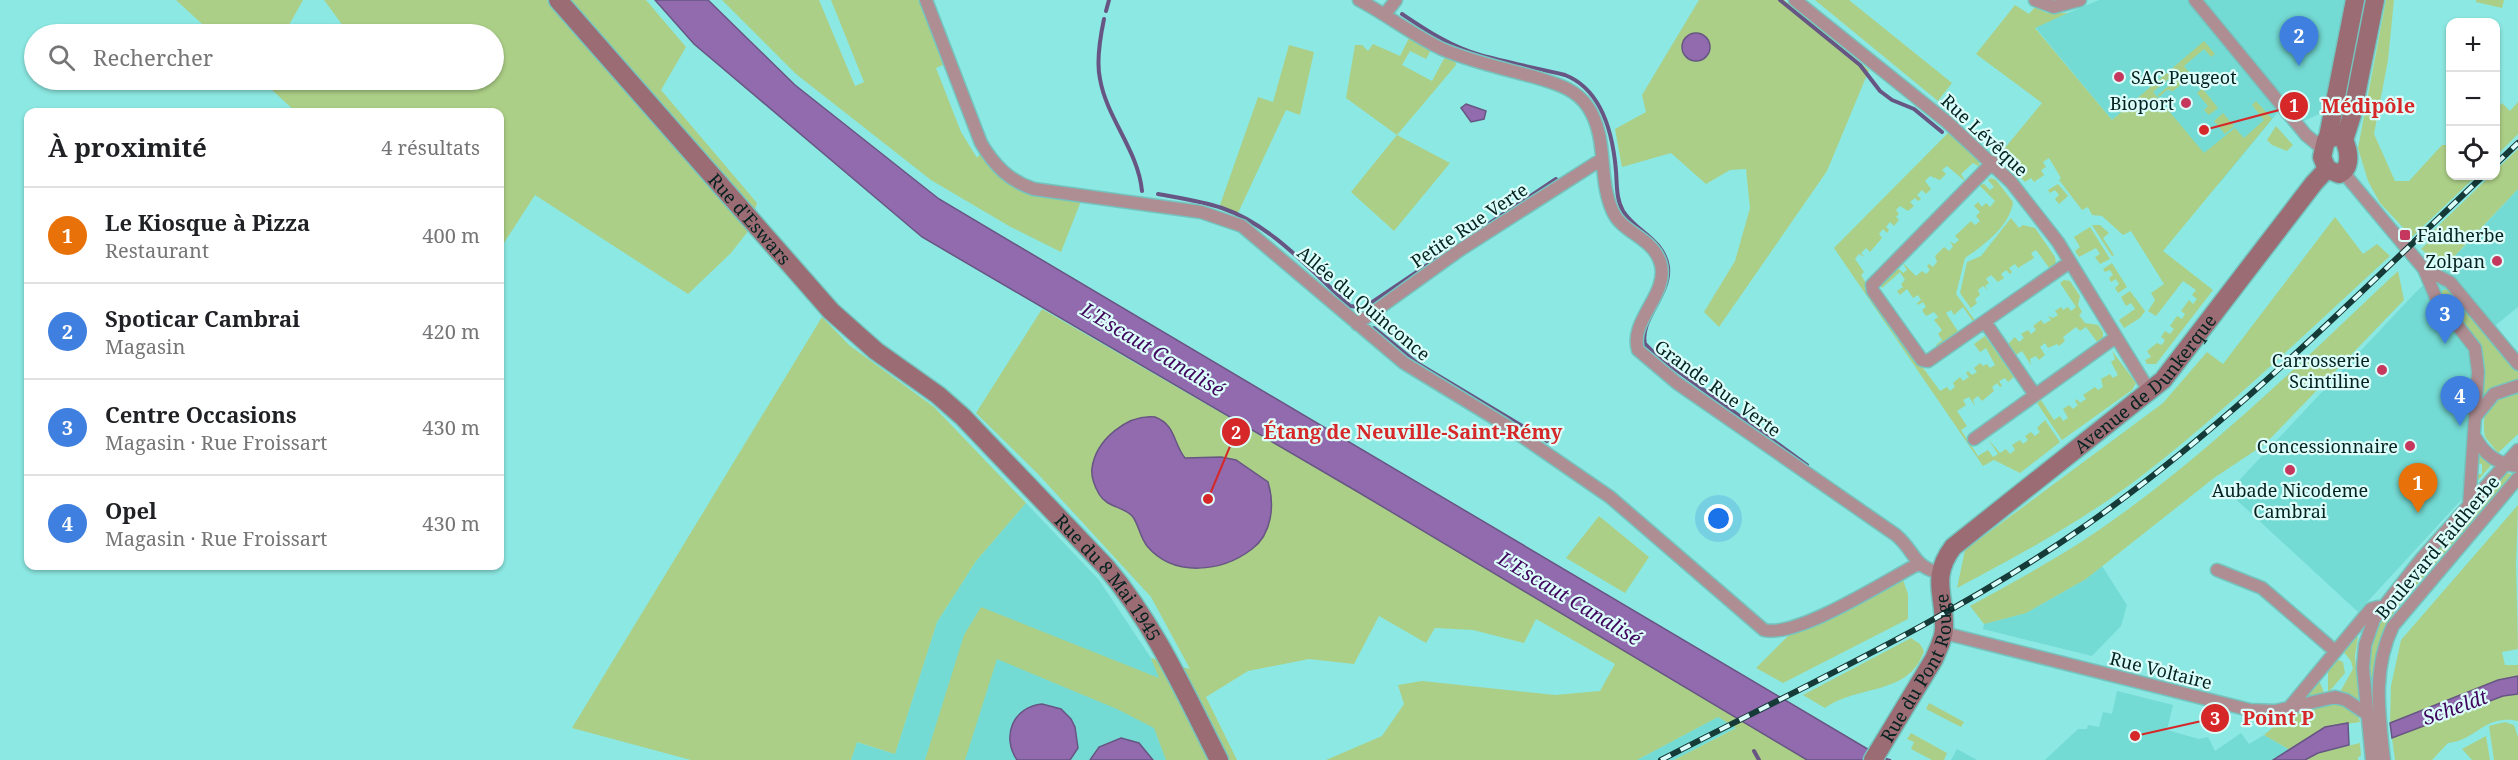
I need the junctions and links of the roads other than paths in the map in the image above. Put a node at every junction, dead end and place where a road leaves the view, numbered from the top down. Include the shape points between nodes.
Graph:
1 (558, 0) edge
2 (926, 0) edge
3 (1359, 0) edge
4 (1395, 0) edge
5 (1795, 0) edge
6 (2035, 0) edge
7 (2080, 0) edge
8 (2195, 0) edge
9 (2355, 0) edge
10 (2375, 0) edge
11 (1385, 14) junction
12 (2332, 142) junction
13 (1602, 159) junction
14 (1993, 162) junction
15 (2335, 171) junction
16 (2070, 262) junction
17 (2424, 269) junction
18 (1984, 322) junction
19 (1357, 324) junction
20 (2116, 337) junction
21 (2518, 364) edge
22 (2518, 386) edge
23 (2150, 392) junction
24 (2035, 395) junction
25 (963, 417) joint
26 (2475, 417) junction
27 (2474, 435) junction
28 (1974, 439) dead end
29 (2518, 450) edge
30 (2505, 465) junction
31 (2518, 466) edge
32 (2518, 478) edge
33 (2469, 506) junction
34 (1918, 564) junction
35 (2217, 570) dead end
36 (1940, 573) junction
37 (2382, 605) junction
38 (1944, 633) junction
39 (2335, 651) junction
40 (2288, 709) junction
41 (2373, 712) junction
42 (1219, 760) edge
43 (1873, 760) edge
44 (2372, 760) edge
45 (2384, 760) edge

1 - 25 main road, Rue d'Eswars via 831,311 876,351
2 - 19 street, Allée du Quinconce via 976,133 988,155 1007,176 1034,189 1201,212 1230,220 1263,242
3 - 11 street, Grande Rue Verte
4 - 11 street
5 - 14 street, Rue Lévêque
6 - 7 street via 2054,7
8 - 12 street via 2306,135
9 - 12 main road
10 - 12 main road via 2352,115
11 - 13 street, Grande Rue Verte via 1444,50 1575,92 1596,121
12 - 15 main road
12 - 15 main road via 2348,155
13 - 19 street, Petite Rue Verte via 1460,250
13 - 34 street, Grande Rue Verte via 1615,216 1647,242 1661,264 1661,279 1637,334 1638,350 1677,383 1896,535
14 - 16 street, Rue Lévêque
14 - 18 street via 1872,287 1924,362
15 - 17 street
15 - 23 main road, Avenue de Dunkerque via 2313,183 2176,366
16 - 18 street
16 - 20 street, Rue Lévêque
17 - 21 street via 2450,282
17 - 26 street via 2436,298 2476,352
18 - 24 street
19 - 34 street, Allée du Quinconce via 1415,371 1504,424 1610,497 1764,630 1786,630 1804,624
20 - 23 street, Rue Lévêque
20 - 24 street
22 - 26 street via 2494,394
23 - 36 main road, Avenue de Dunkerque via 1965,537 1944,560
24 - 28 street
25 - 42 main road, Rue du 8 Mai 1945 via 1128,593 1155,636
26 - 27 street
27 - 30 street via 2482,449
27 - 33 street
29 - 30 street, Boulevard Faidherbe
30 - 31 street
30 - 33 street, Boulevard Faidherbe
32 - 41 street, Boulevard Faidherbe via 2392,626 2380,664
33 - 37 street, Boulevard Faidherbe
34 - 36 street
35 - 39 street via 2262,588
36 - 38 main road, Rue du Pont Rouge
37 - 39 street, Boulevard Faidherbe via 2371,609
37 - 41 street, Boulevard Faidherbe via 2364,652
38 - 40 street, Rue Voltaire via 2250,710
38 - 43 main road, Rue du Pont Rouge via 1934,659
39 - 40 street, Boulevard Faidherbe
40 - 41 street, Rue Voltaire via 2335,697
41 - 44 street
41 - 45 street

